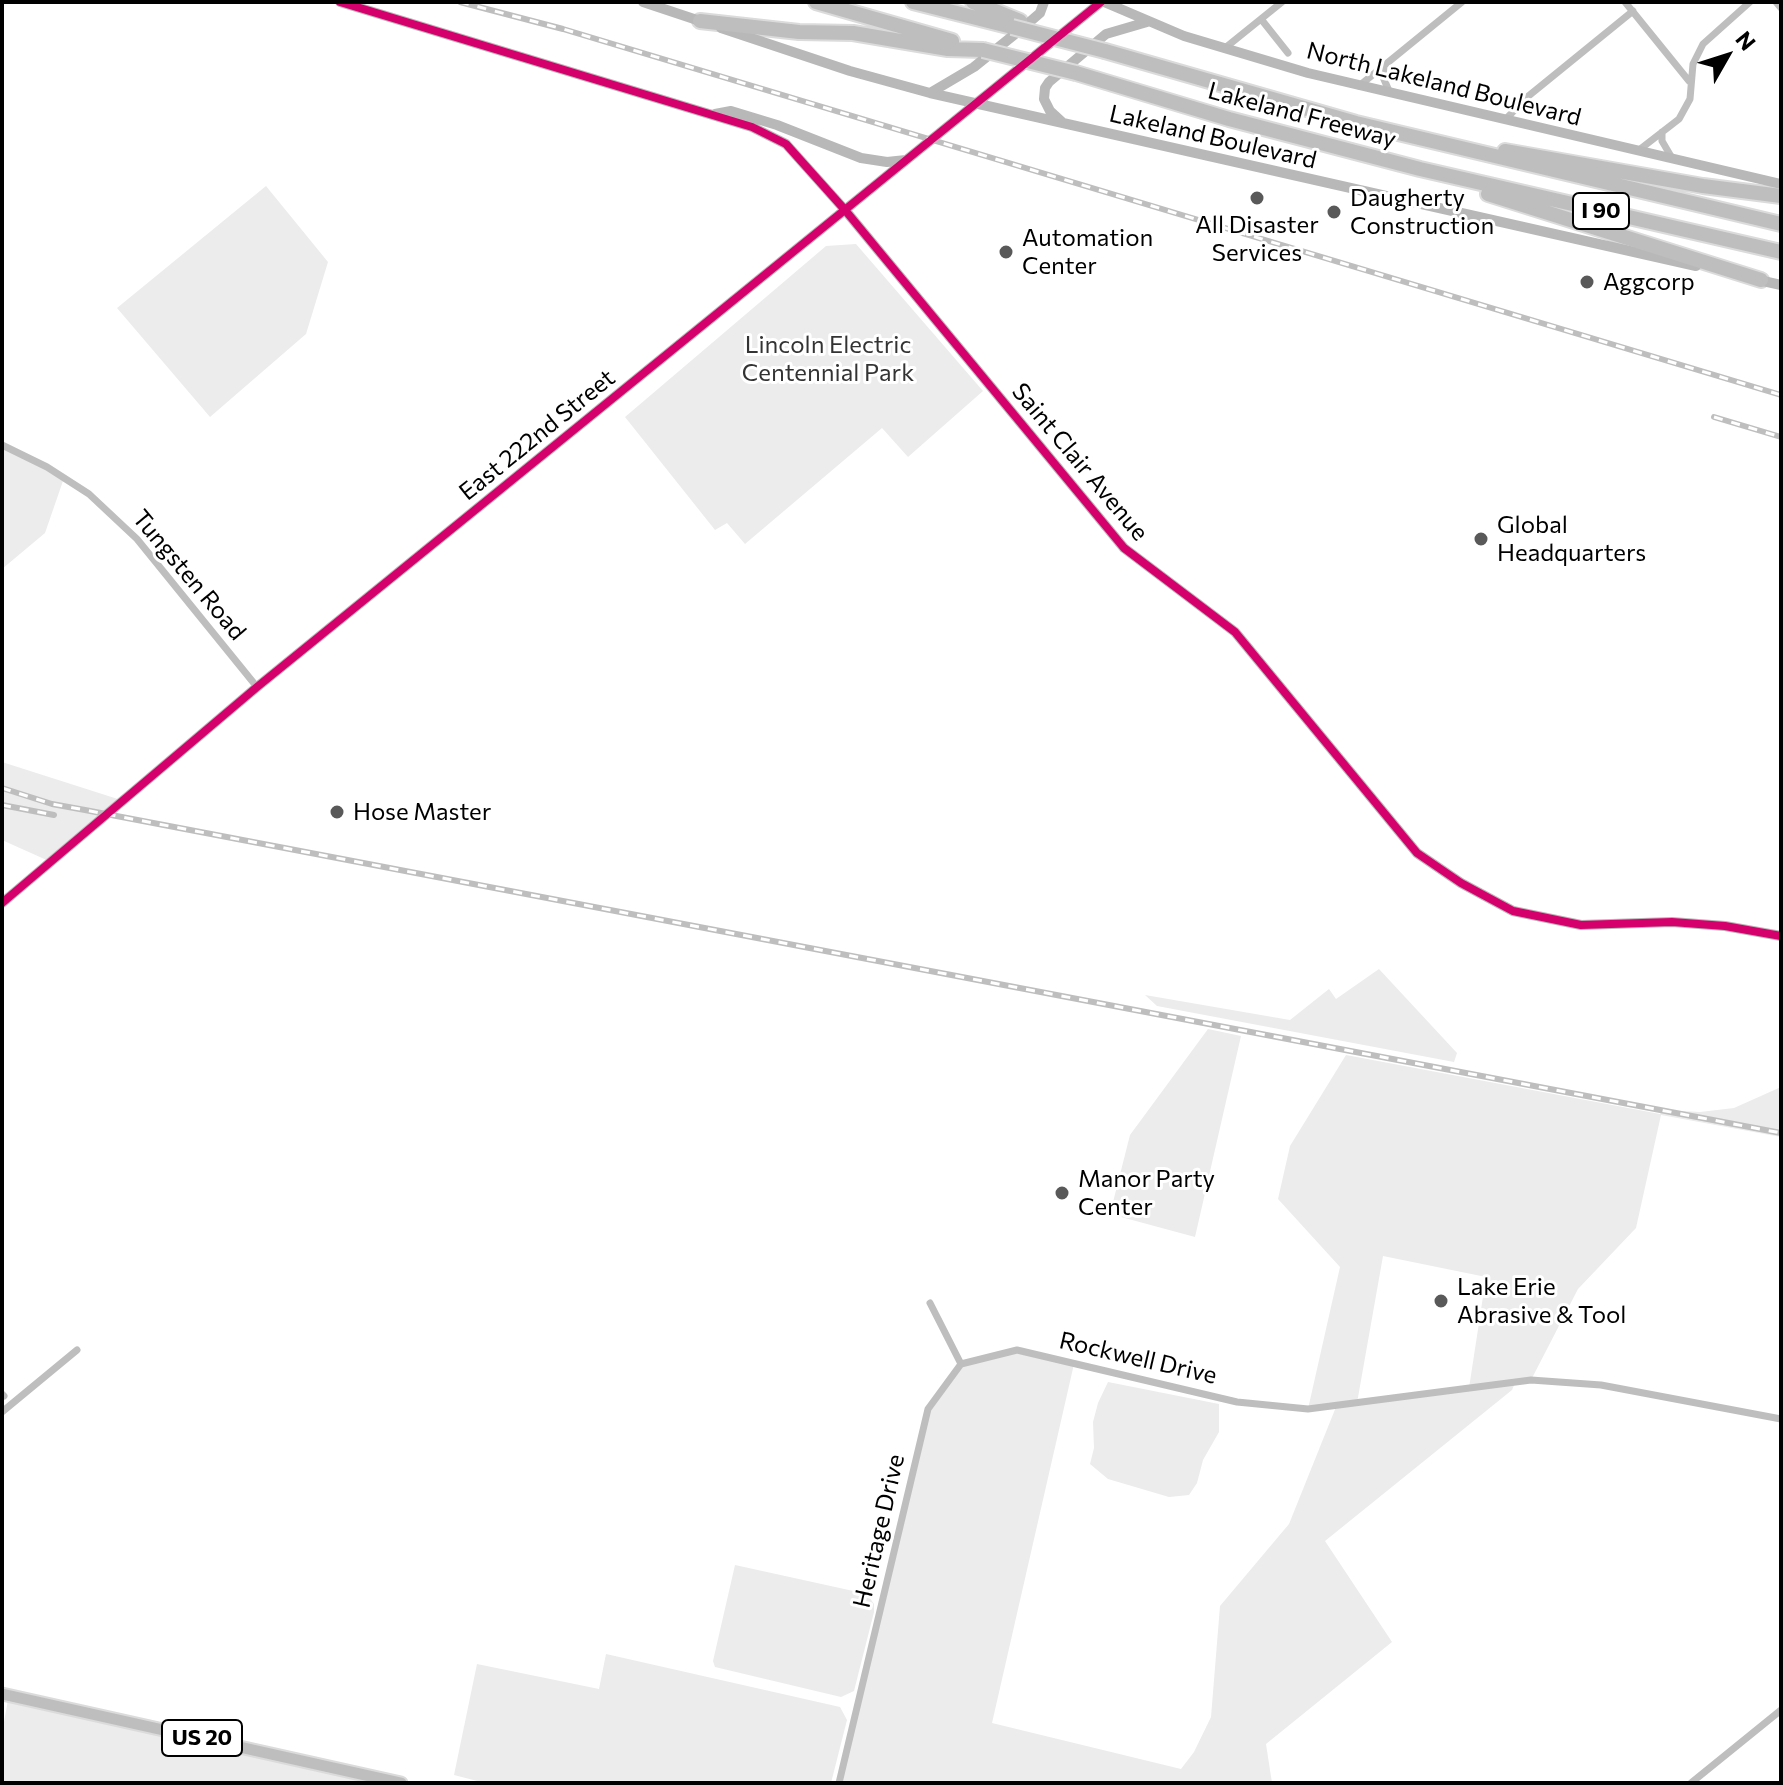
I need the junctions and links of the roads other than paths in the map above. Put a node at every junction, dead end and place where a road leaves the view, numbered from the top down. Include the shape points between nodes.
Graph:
1 (340, 2) edge
2 (643, 2) edge
3 (816, 2) edge
4 (913, 2) edge
5 (973, 2) edge
6 (1044, 2) edge
7 (1102, 2) edge
8 (1282, 2) edge
9 (1462, 2) edge
10 (1625, 2) edge
11 (1750, 2) edge
12 (1776, 2) edge
13 (1781, 8) edge
14 (1633, 11) junction
15 (1261, 19) junction
16 (700, 21) junction
17 (1149, 22) junction
18 (1016, 24) junction
19 (1223, 49) junction
20 (983, 50) junction
21 (1288, 53) dead end
22 (1384, 66) junction
23 (1690, 81) junction
24 (1359, 86) junction
25 (930, 93) junction
26 (1390, 93) junction
27 (978, 105) junction
28 (710, 114) junction
29 (1506, 119) junction
30 (1065, 124) junction
31 (1662, 132) junction
32 (1441, 143) junction
33 (1639, 150) junction
34 (1672, 158) junction
35 (908, 160) junction
36 (1420, 169) junction
37 (1780, 186) edge
38 (845, 210) junction
39 (1781, 224) edge
40 (1781, 252) edge
41 (1761, 280) junction
42 (1781, 285) edge
43 (2, 445) edge
44 (257, 687) junction
45 (2, 903) edge
46 (1781, 936) edge
47 (930, 1303) dead end
48 (77, 1350) dead end
49 (961, 1364) junction
50 (2, 1412) edge
51 (1781, 1419) edge
52 (2, 1694) edge
53 (1781, 1710) edge
54 (401, 1783) edge
55 (839, 1783) edge
56 (1691, 1783) edge

1 - 28 street, Saint Clair Avenue
2 - 16 street, Lakeland Boulevard
3 - 20 highway, Lakeland Freeway / I 90
4 - 18 highway
5 - 18 highway
6 - 25 street via 1040,13 974,67
7 - 17 street, North Lakeland Boulevard
7 - 27 street, East 222nd Street
8 - 15 street
9 - 22 street
10 - 14 street
11 - 23 street via 1703,44
12 - 13 street
14 - 23 street
14 - 29 street
15 - 19 street
15 - 21 street
16 - 20 highway
16 - 25 street, Lakeland Boulevard
17 - 19 street, North Lakeland Boulevard
17 - 30 street via 1106,34 1049,82 1044,99
18 - 32 highway, Lakeland Freeway / I 90, bridge
19 - 24 street, North Lakeland Boulevard
20 - 36 highway, Lakeland Freeway / I 90, bridge
22 - 24 street
22 - 26 street
23 - 31 street via 1690,99 1679,119
24 - 26 street, North Lakeland Boulevard
25 - 27 street, Lakeland Boulevard
26 - 29 street, North Lakeland Boulevard
27 - 30 street, Lakeland Boulevard
27 - 35 street, East 222nd Street
28 - 35 street via 731,111 874,161
28 - 38 street, Saint Clair Avenue via 786,144
29 - 33 street, North Lakeland Boulevard
30 - 41 street, Lakeland Boulevard
31 - 33 street
31 - 34 street
32 - 37 highway via 1545,156 1703,186
32 - 39 highway, Lakeland Freeway / I 90
33 - 34 street, North Lakeland Boulevard
34 - 37 street, North Lakeland Boulevard
35 - 38 street, East 222nd Street
36 - 40 highway, Lakeland Freeway / I 90
36 - 41 highway
38 - 44 street, East 222nd Street
38 - 46 street, Saint Clair Avenue via 1124,548 1235,632 1417,853 1513,911 1581,925 1672,922
41 - 42 street, Lakeland Boulevard
43 - 44 street, Tungsten Road via 89,494 137,539
44 - 45 street, East 222nd Street
47 - 49 street
48 - 50 street
49 - 51 street, Rockwell Drive via 1017,1350 1237,1402 1308,1409 1531,1380 1601,1385
49 - 55 street, Heritage Drive via 928,1409
52 - 54 main road, US 20
53 - 56 street

